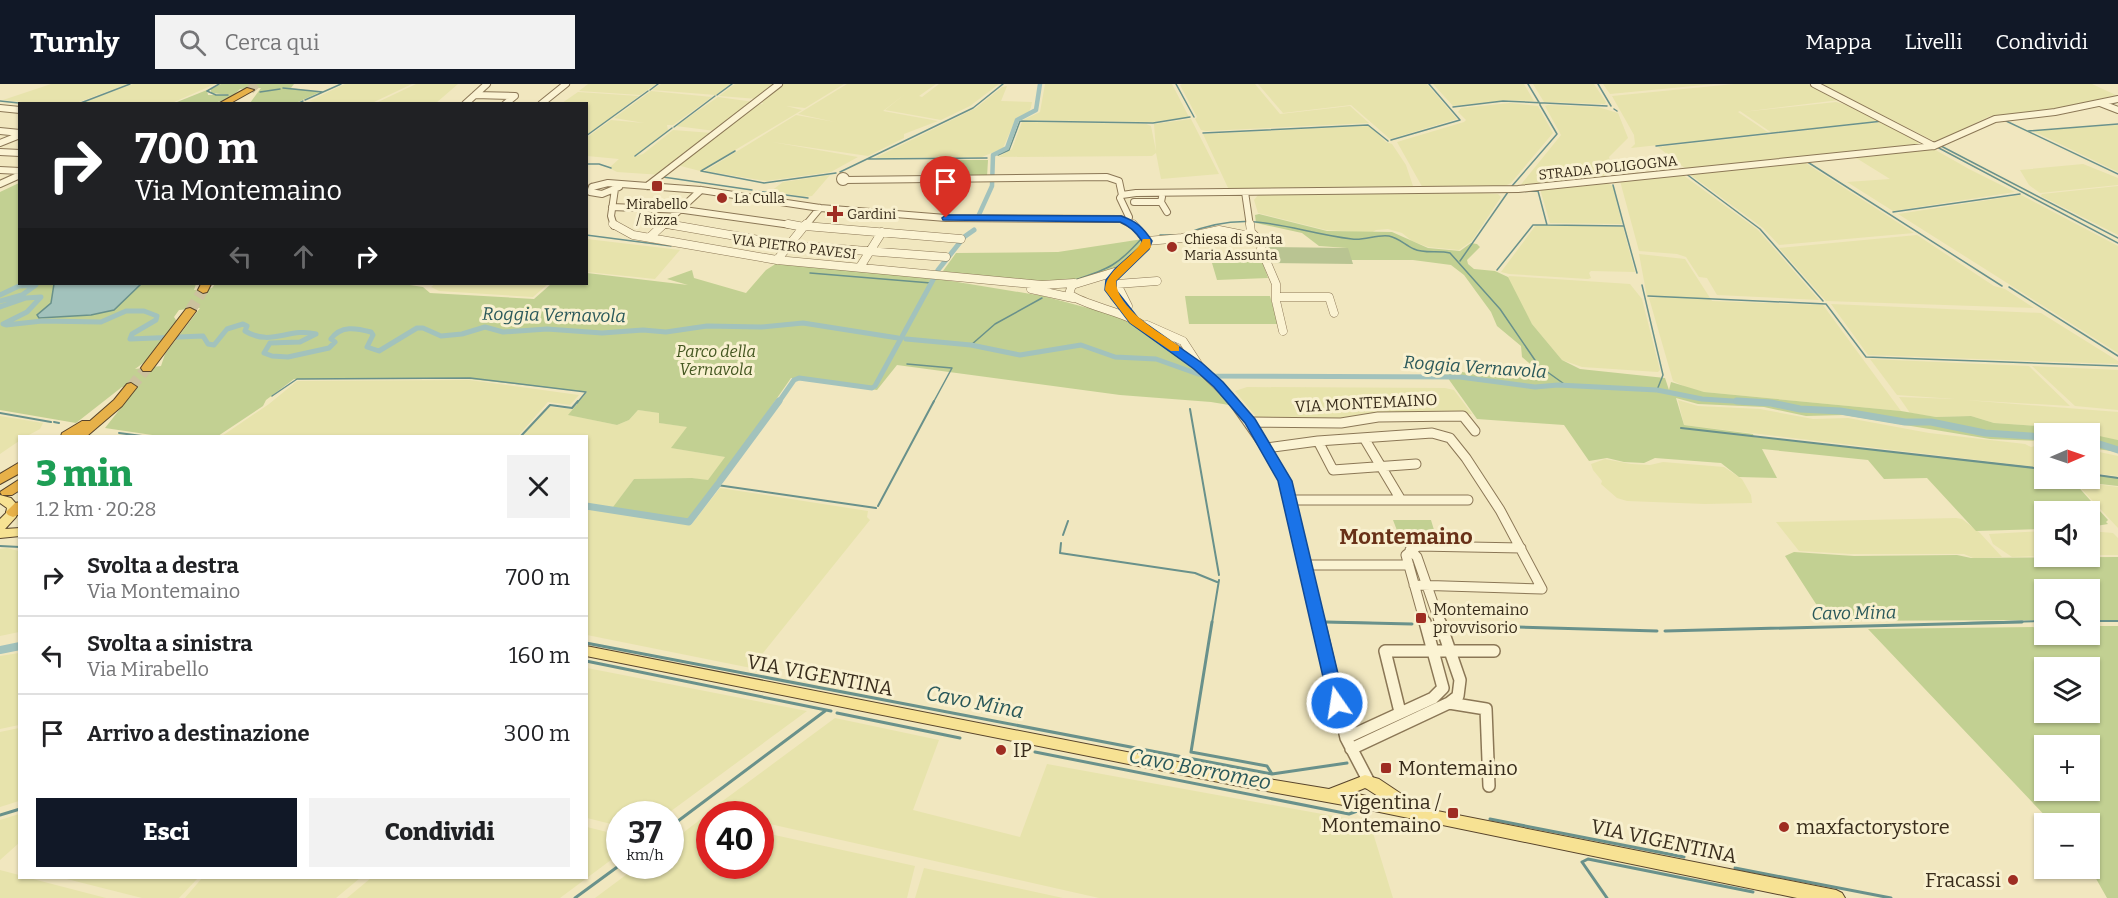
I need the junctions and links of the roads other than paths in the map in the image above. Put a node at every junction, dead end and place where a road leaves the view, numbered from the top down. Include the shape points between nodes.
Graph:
1 (487, 84) edge
2 (566, 84) edge
3 (779, 84) edge
4 (1814, 84) edge
5 (476, 95) junction
6 (2118, 99) edge
7 (226, 102) edge
8 (241, 102) edge
9 (467, 102) edge
10 (508, 102) edge
11 (544, 102) edge
12 (2100, 103) junction
13 (0, 108) edge
14 (18, 110) edge
15 (2118, 110) edge
16 (0, 125) edge
17 (18, 127) edge
18 (0, 131) edge
19 (17, 133) edge
20 (0, 137) edge
21 (0, 143) edge
22 (1934, 146) junction
23 (0, 152) edge
24 (18, 153) edge
25 (0, 170) edge
26 (18, 173) edge
27 (18, 174) edge
28 (845, 180) dead end
29 (588, 183) edge
30 (0, 184) edge
31 (612, 186) junction
32 (647, 186) junction
33 (701, 190) junction
34 (1162, 191) junction
35 (1245, 192) junction
36 (604, 194) junction
37 (1122, 195) junction
38 (1134, 202) dead end
39 (1161, 202) junction
40 (612, 204) junction
41 (682, 208) junction
42 (820, 208) junction
43 (1167, 212) dead end
44 (1128, 221) junction
45 (664, 224) junction
46 (805, 227) junction
47 (1248, 231) junction
48 (882, 232) junction
49 (650, 237) junction
50 (962, 239) dead end
51 (1147, 241) junction
52 (788, 245) junction
53 (870, 251) junction
54 (946, 257) dead end
55 (777, 260) junction
56 (860, 267) junction
57 (1118, 271) junction
58 (964, 277) junction
59 (1157, 281) dead end
60 (1088, 282) junction
61 (1076, 283) junction
62 (1115, 294) junction
63 (1276, 297) junction
64 (1073, 298) junction
65 (1096, 304) junction
66 (1334, 313) dead end
67 (187, 316) tunnel mouth
68 (1136, 320) junction
69 (1283, 332) dead end
70 (151, 364) tunnel mouth
71 (131, 387) tunnel mouth
72 (118, 403) junction
73 (1251, 422) junction
74 (1475, 431) dead end
75 (69, 435) edge
76 (81, 435) edge
77 (92, 435) edge
78 (1364, 438) junction
79 (1318, 441) junction
80 (1266, 448) junction
81 (1416, 464) dead end
82 (1381, 466) junction
83 (18, 467) edge
84 (0, 480) edge
85 (18, 485) edge
86 (4, 496) edge
87 (1291, 500) junction
88 (1401, 500) junction
89 (1468, 500) dead end
90 (16, 514) edge
91 (0, 527) edge
92 (18, 532) edge
93 (0, 534) edge
94 (1521, 548) junction
95 (1410, 550) junction
96 (1306, 565) junction
97 (1409, 565) junction
98 (1414, 585) junction
99 (1426, 586) junction
100 (1423, 615) junction
101 (1436, 615) junction
102 (1449, 650) junction
103 (588, 651) edge
104 (1433, 651) junction
105 (1494, 651) dead end
106 (1449, 703) junction
107 (1400, 712) junction
108 (1350, 747) junction
109 (1489, 786) dead end
110 (1366, 791) junction
111 (1836, 898) edge

1 - 5 street
2 - 11 street
3 - 32 street
4 - 22 street
5 - 9 street
5 - 10 street via 515,96
6 - 12 street, STRADA POLIGOGNA
7 - 8 highway via 250,90
12 - 15 street
12 - 22 street, STRADA POLIGOGNA via 1995,119
13 - 14 street
16 - 17 street
18 - 19 street
19 - 20 street
19 - 21 street
22 - 35 street, STRADA POLIGOGNA via 1518,189
23 - 24 street
25 - 26 street
27 - 30 street
28 - 37 street via 1107,177 1119,181
29 - 31 street
29 - 36 street, VIA PIETRO PAVESI via 591,193
31 - 32 street
31 - 36 street
31 - 40 street
32 - 33 street
33 - 41 street
33 - 42 street
34 - 35 street, STRADA POLIGOGNA
34 - 37 street, STRADA POLIGOGNA
34 - 39 street
35 - 47 street
36 - 40 street, VIA PIETRO PAVESI via 611,196
37 - 44 street
38 - 39 street
39 - 43 street
40 - 41 street
40 - 49 street, VIA PIETRO PAVESI via 610,216 616,227
41 - 45 street
41 - 46 street
42 - 44 street via 975,220
42 - 46 street
44 - 51 street
45 - 49 street
45 - 52 street
46 - 48 street
46 - 52 street
47 - 51 street via 1219,230
47 - 63 street via 1258,238 1276,284
48 - 50 street
48 - 53 street
49 - 55 street, VIA PIETRO PAVESI
51 - 57 street
52 - 53 street
52 - 55 street
53 - 54 street
53 - 56 street
55 - 56 street, VIA PIETRO PAVESI
56 - 58 street, VIA PIETRO PAVESI
57 - 60 street
57 - 62 street via 1111,280
58 - 61 street, VIA PIETRO PAVESI via 1042,285
58 - 64 street, VIA PIETRO PAVESI
59 - 62 street via 1117,284
60 - 61 street
60 - 62 street via 1101,284
61 - 64 street via 1069,291
62 - 65 street via 1107,303
62 - 68 street
63 - 66 street via 1329,297
63 - 69 street
64 - 65 street
65 - 68 street
67 - 70 highway
68 - 73 street via 1211,377
71 - 72 highway
72 - 75 highway
72 - 76 highway
72 - 77 highway
73 - 74 street, VIA MONTEMAINO via 1341,423 1378,417 1463,416
73 - 80 street
78 - 79 street
78 - 82 street
78 - 94 street via 1447,435 1466,458
79 - 80 street
79 - 82 street via 1333,470
80 - 87 street
81 - 82 street
82 - 88 street
83 - 84 highway
85 - 86 highway
86 - 90 main road
87 - 88 street
87 - 96 street
88 - 89 street
90 - 91 main road
92 - 93 main road
94 - 95 street via 1418,546
94 - 99 street via 1542,589
95 - 97 street via 1406,555
95 - 99 street via 1417,556
96 - 97 street
96 - 108 street
97 - 98 street
98 - 99 street
98 - 100 street
99 - 101 street
100 - 101 street
100 - 104 street
101 - 102 street
102 - 104 street
102 - 105 street
102 - 106 street via 1460,680 1458,696
103 - 110 main road, VIA VIGENTINA via 1329,796
104 - 107 street via 1443,688 1433,698
104 - 107 street via 1385,651
106 - 108 street
106 - 109 street via 1486,709
107 - 108 street
108 - 110 street
110 - 111 main road, VIA VIGENTINA via 1421,815

